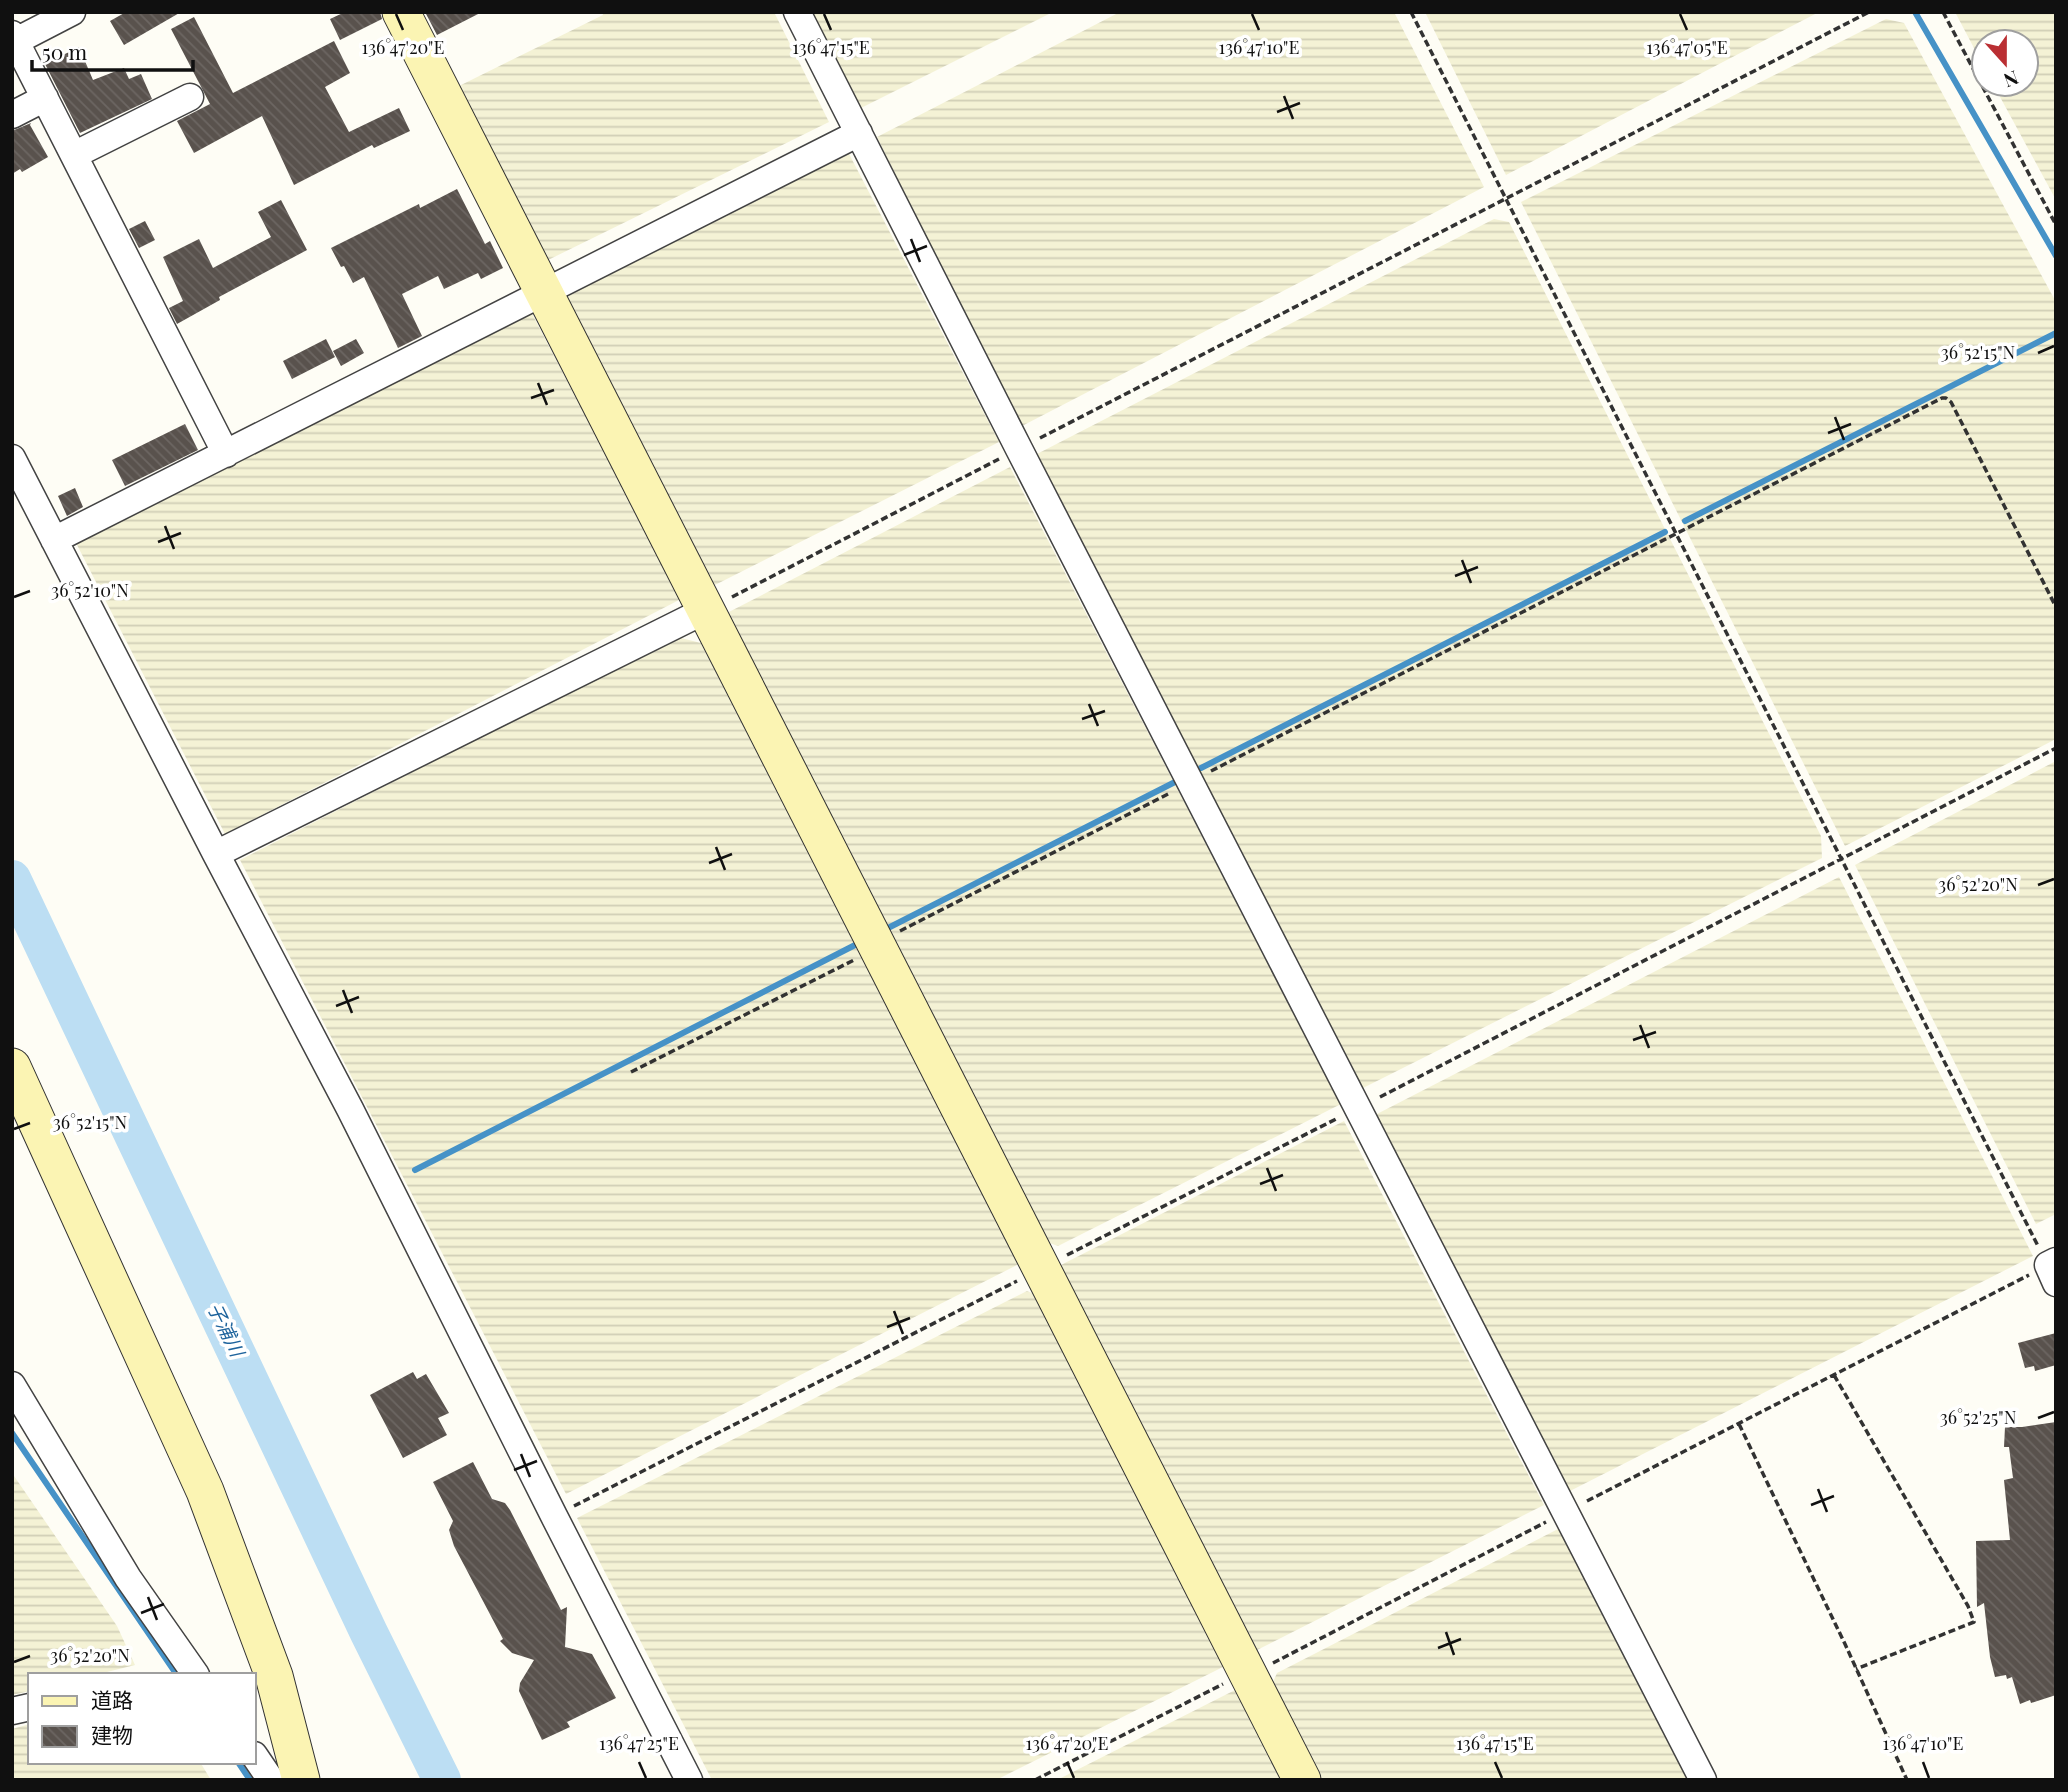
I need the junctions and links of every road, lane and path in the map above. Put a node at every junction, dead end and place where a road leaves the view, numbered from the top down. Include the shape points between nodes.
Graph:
1 (72, 12) edge
2 (401, 12) edge
3 (797, 12) edge
4 (1410, 12) edge
5 (1869, 12) edge
6 (1943, 12) edge
7 (14, 37) edge
8 (190, 97) dead end
9 (45, 98) junction
10 (12, 115) edge
11 (859, 133) junction
12 (74, 155) junction
13 (1506, 198) junction
14 (2056, 225) edge
15 (544, 292) junction
16 (1019, 449) junction
17 (226, 454) junction
18 (12, 458) edge
19 (1675, 533) junction
20 (54, 540) junction
21 (2056, 607) edge
22 (706, 610) junction
23 (2056, 748) edge
24 (1191, 782) junction
25 (216, 854) junction
26 (1840, 859) junction
27 (877, 946) junction
28 (12, 1067) edge
29 (631, 1072) dead end
30 (1358, 1108) junction
31 (1041, 1268) junction
32 (2053, 1270) edge
33 (1834, 1375) junction
34 (12, 1385) edge
35 (1738, 1424) junction
36 (1565, 1513) junction
37 (554, 1516) junction
38 (1856, 1669) junction
39 (195, 1673) edge
40 (1248, 1674) junction
41 (256, 1758) edge
42 (271, 1780) edge
43 (301, 1780) edge
44 (689, 1780) edge
45 (1035, 1780) edge
46 (1302, 1780) edge
47 (1703, 1780) edge
48 (1907, 1780) edge

1 - 7 street
2 - 15 street
3 - 11 street
4 - 13 path
5 - 13 path
6 - 14 path
7 - 9 street
8 - 12 street
9 - 10 street
9 - 12 street
11 - 15 street
11 - 16 street
12 - 17 street
13 - 16 path
13 - 19 path
15 - 17 street
15 - 22 street
16 - 22 path
16 - 24 street
17 - 20 street
18 - 20 street
19 - 21 path via 1946,398
19 - 24 path
19 - 26 path
20 - 25 street
22 - 25 street
22 - 27 street
23 - 26 path
24 - 27 path
24 - 30 street
25 - 37 street via 351,1109
26 - 30 path
26 - 32 path
27 - 29 path
27 - 31 street
28 - 43 street via 205,1491 274,1676
30 - 31 path
30 - 36 street
31 - 37 path
31 - 40 street
32 - 33 path
33 - 35 path
33 - 38 path via 1974,1622
34 - 39 street via 128,1578
35 - 36 path
35 - 38 path
36 - 40 path
36 - 47 street
37 - 44 street
38 - 48 path
40 - 45 path
40 - 46 street
41 - 42 street

